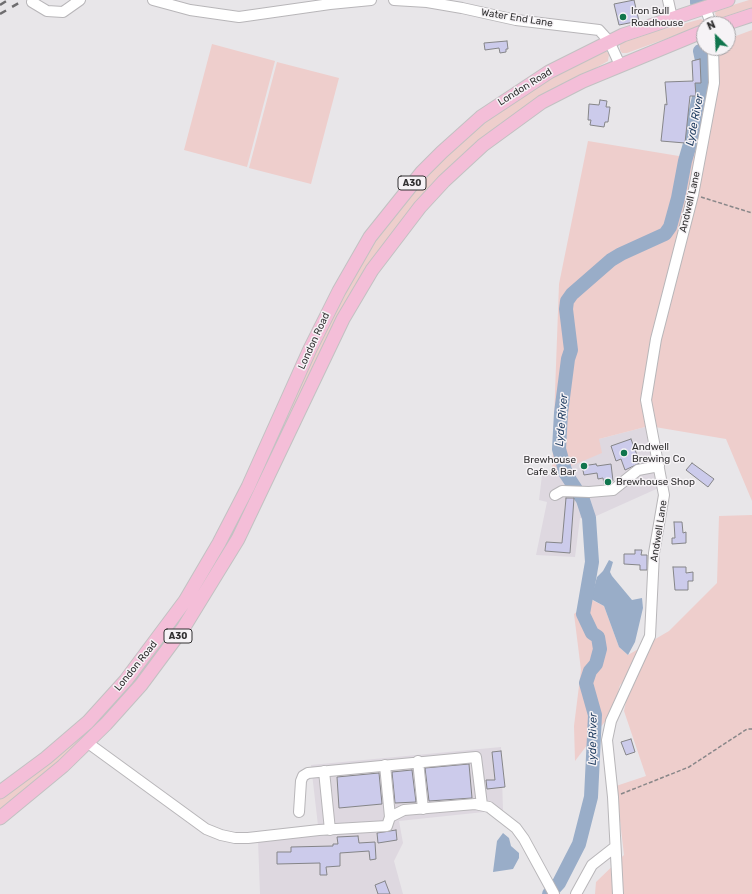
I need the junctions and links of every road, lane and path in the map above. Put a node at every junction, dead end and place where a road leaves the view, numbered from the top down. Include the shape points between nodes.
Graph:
1 (80, 0) edge
2 (153, 0) edge
3 (371, 0) edge
4 (394, 0) edge
5 (668, 0) edge
6 (728, 0) edge
7 (32, 2) dead end
8 (705, 7) junction
9 (752, 15) edge
10 (708, 16) edge
11 (672, 18) junction
12 (736, 20) edge
13 (696, 35) edge
14 (610, 41) junction
15 (713, 56) edge
16 (620, 65) junction
17 (693, 195) junction
18 (752, 213) edge
19 (659, 466) junction
20 (555, 495) dead end
21 (752, 729) edge
22 (88, 743) junction
23 (418, 761) junction
24 (385, 765) junction
25 (324, 770) junction
26 (0, 792) edge
27 (613, 797) junction
28 (482, 805) junction
29 (423, 809) junction
30 (299, 812) dead end
31 (390, 817) junction
32 (0, 818) edge
33 (330, 830) junction
34 (615, 846) junction
35 (551, 890) edge
36 (576, 894) edge
37 (618, 894) edge

1 - 7 street via 63,12 47,11
2 - 3 street via 190,10 239,17
4 - 14 street, Water End Lane via 462,8 516,20 587,27 599,30
5 - 11 street
6 - 8 main road, London Road / A30
8 - 10 street
8 - 11 main road, London Road / A30
9 - 12 main road
11 - 14 main road, London Road / A30
13 - 16 main road, London Road / A30
14 - 16 street, Water End Lane
14 - 26 main road, London Road / A30 via 548,72 492,109 442,152 403,194 370,237 338,291 245,494 186,601 126,680 88,722 46,758
15 - 17 street, Andwell Lane via 714,83
16 - 22 main road, London Road / A30 via 558,92 502,130 464,162 404,226 372,270 343,319 258,501 221,569 162,659 126,703
17 - 18 path
17 - 19 street, Andwell Lane via 656,339 646,400
19 - 20 street via 638,470 614,490 562,492
19 - 27 street, Andwell Lane via 664,495 654,552 650,636 611,721 607,740
21 - 27 path via 747,729 689,767
22 - 32 main road, London Road / A30
22 - 33 street via 188,817 221,835 248,838
23 - 24 street
23 - 28 street via 476,757
23 - 29 street
24 - 25 street
24 - 31 street
25 - 30 street via 303,776
25 - 33 street
27 - 34 street, Andwell Lane
28 - 29 street
28 - 35 street via 500,814 516,828
29 - 31 street via 404,810
31 - 33 street via 386,826
34 - 36 street via 592,865
34 - 37 street, Andwell Lane

